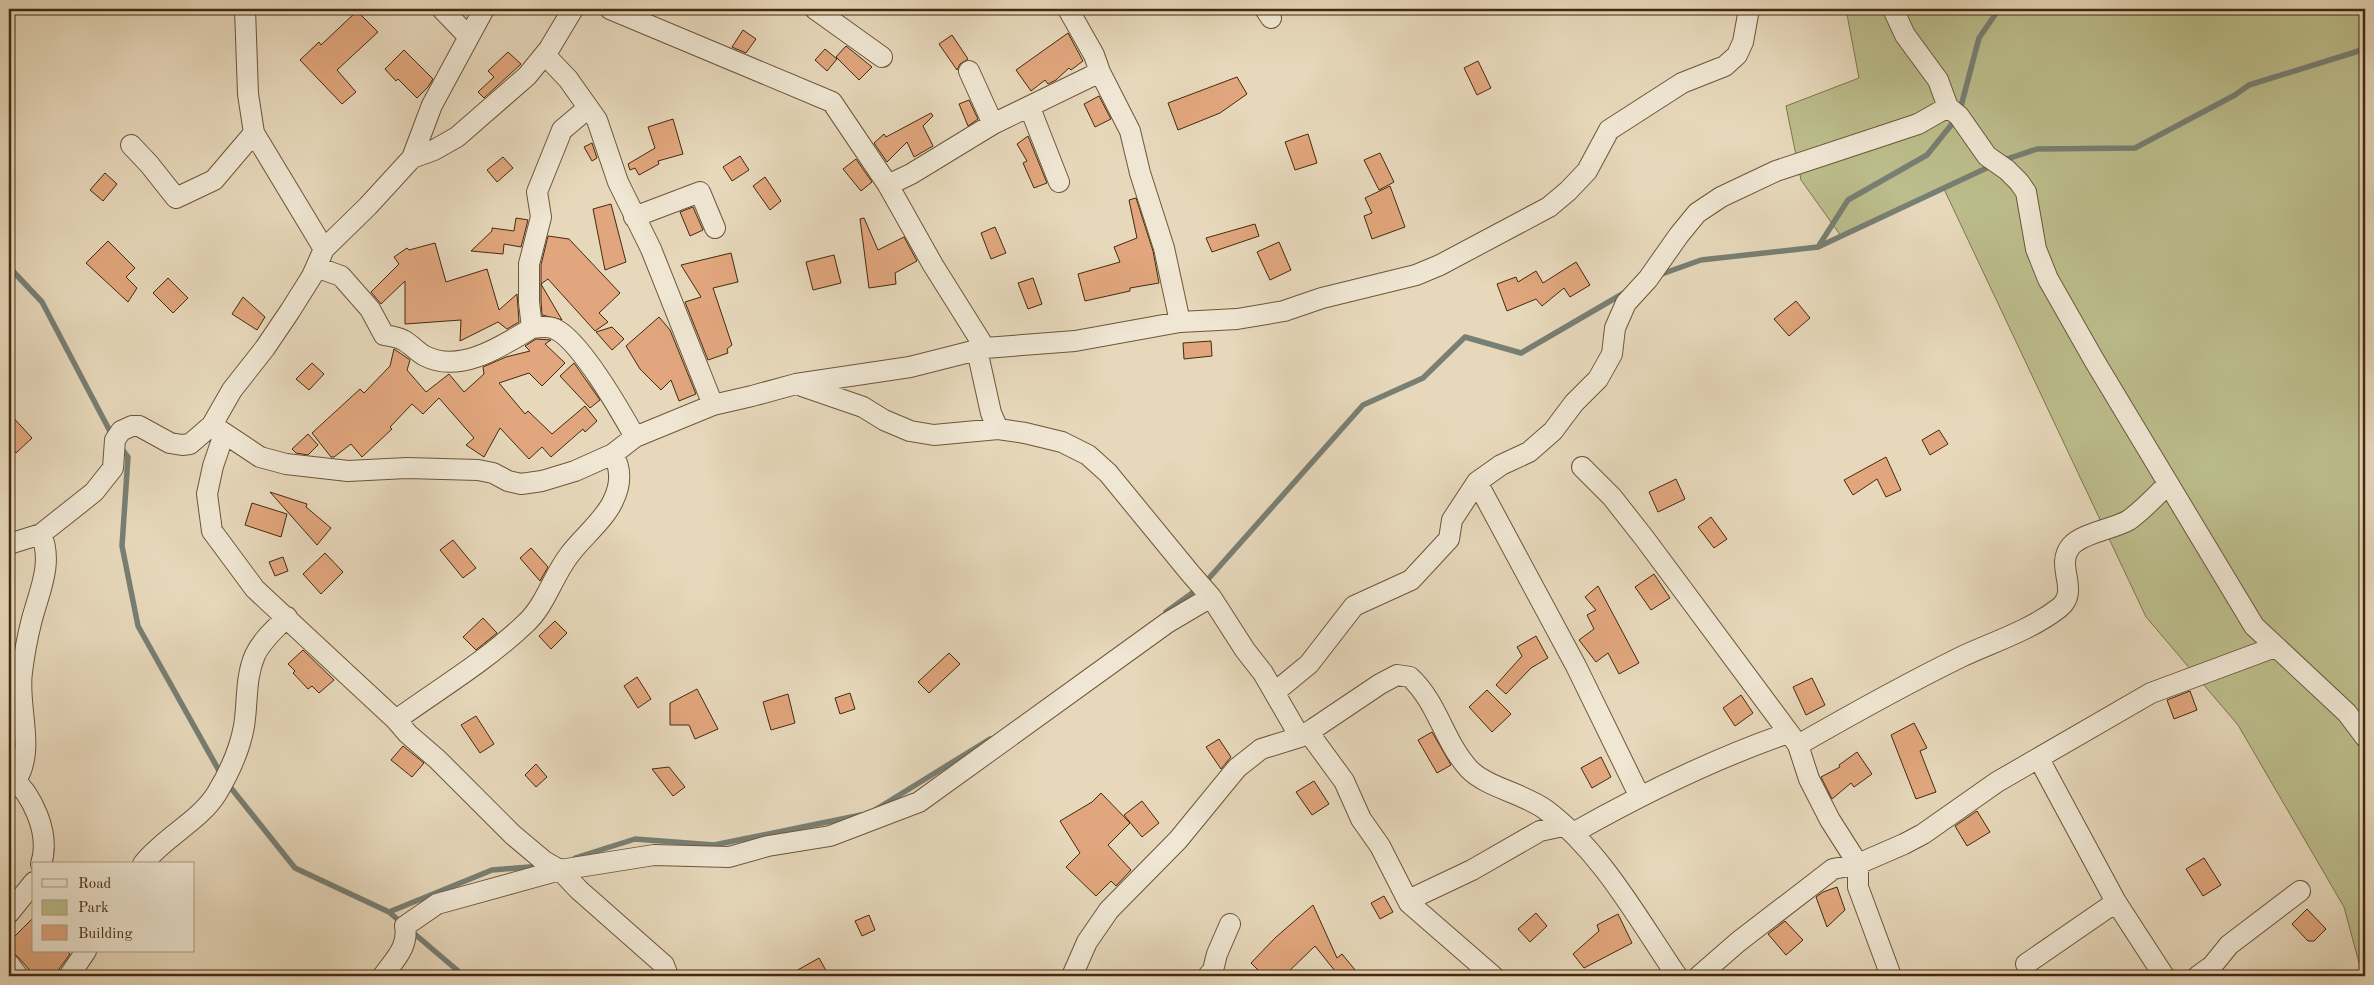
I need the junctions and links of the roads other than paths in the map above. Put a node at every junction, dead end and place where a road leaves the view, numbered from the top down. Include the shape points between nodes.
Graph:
1 (245, 9) edge
2 (442, 9) edge
3 (484, 9) edge
4 (592, 9) edge
5 (610, 9) edge
6 (815, 9) edge
7 (1068, 9) edge
8 (1749, 9) edge
9 (1893, 9) edge
10 (840, 14) edge
11 (568, 16) edge
12 (469, 37) junction
13 (545, 55) junction
14 (882, 57) dead end
15 (969, 71) dead end
16 (1100, 72) junction
17 (1948, 107) junction
18 (588, 108) junction
19 (1030, 108) junction
20 (994, 124) junction
21 (254, 133) junction
22 (131, 145) dead end
23 (412, 158) junction
24 (1059, 182) dead end
25 (888, 185) junction
26 (634, 217) junction
27 (715, 228) dead end
28 (324, 249) junction
29 (316, 267) junction
30 (1180, 322) junction
31 (532, 328) junction
32 (981, 349) junction
33 (796, 384) junction
34 (713, 405) junction
35 (998, 429) junction
36 (218, 430) junction
37 (635, 438) junction
38 (613, 454) junction
39 (1582, 466) dead end
40 (1477, 482) junction
41 (2168, 484) junction
42 (41, 534) junction
43 (9, 544) edge
44 (1211, 597) junction
45 (287, 617) junction
46 (2275, 647) junction
47 (1275, 692) junction
48 (396, 720) junction
49 (1307, 733) junction
50 (2365, 737) edge
51 (1793, 739) junction
52 (2039, 759) junction
53 (12, 777) edge
54 (1640, 797) junction
55 (1568, 830) junction
56 (42, 862) edge
57 (145, 862) edge
58 (1858, 864) junction
59 (560, 870) junction
60 (32, 884) edge
61 (2300, 891) dead end
62 (2116, 902) junction
63 (1409, 903) junction
64 (11, 906) edge
65 (1230, 924) dead end
66 (85, 952) edge
67 (9, 964) edge
68 (2026, 964) dead end
69 (1215, 974) edge
70 (18, 976) edge
71 (69, 976) edge
72 (383, 976) edge
73 (668, 976) edge
74 (1072, 976) edge
75 (1493, 976) edge
76 (1677, 976) edge
77 (1698, 976) edge
78 (1891, 976) edge
79 (2164, 976) edge
80 (2198, 976) edge

1 - 21 street via 248,94
2 - 12 street
3 - 12 street
4 - 11 street
5 - 25 street via 832,102
6 - 10 street
7 - 16 street
8 - 30 street via 1743,42 1737,55 1725,66 1682,83 1610,130 1587,171 1568,191 1540,212 1416,275 1322,298 1284,311 1237,319
9 - 17 street via 1905,35 1938,80
10 - 14 street
11 - 13 street
12 - 23 street via 432,106
13 - 18 street via 568,79
13 - 23 street via 527,76 457,136
15 - 20 street
16 - 19 street
16 - 30 street via 1130,131 1164,248
17 - 40 street via 1918,124 1745,184 1697,214 1626,303 1615,328 1612,354 1598,379 1553,431 1529,452 1501,465
17 - 41 street via 1959,116 1987,156 2007,170 2026,192 2036,249 2048,279
18 - 26 street via 597,120
18 - 31 street via 562,130 538,192 541,217 529,264
19 - 20 street
19 - 24 street
20 - 25 street
21 - 22 street via 214,180 176,198
21 - 28 street
23 - 28 street
25 - 32 street
26 - 27 street via 700,192
26 - 34 street
28 - 29 street
29 - 31 street via 341,276 370,309 384,335 403,340 423,356 455,363 503,345
29 - 36 street via 265,348 232,390
30 - 32 street via 1075,341
31 - 37 street via 553,328 572,342 588,361
32 - 33 street via 910,366
32 - 35 street via 991,413
33 - 34 street
33 - 35 street via 863,407 910,431 934,435
34 - 37 street
35 - 44 street via 1062,442 1088,455 1108,473
36 - 38 street via 260,457 286,464 348,471 407,468 478,470 521,484 575,471
36 - 42 street via 182,445 170,443 139,426 121,431 115,440 114,460 108,476 78,506
36 - 45 street via 207,494 212,531 255,589
37 - 38 street
38 - 48 street via 620,465 620,484 613,503 569,556 540,608 463,674
39 - 51 street via 1645,539
40 - 47 street via 1452,520 1449,539 1411,580 1354,606 1309,664
40 - 54 street via 1554,623
41 - 46 street via 2254,626
41 - 51 street via 2129,520 2072,544 2064,557 2064,573 2070,587 2060,608
42 - 43 street
42 - 53 street via 47,562 31,622 20,691 24,760 22,770
44 - 47 street
44 - 59 street via 1167,623 919,802 830,836 768,846 729,858 654,855
45 - 48 street
45 - 57 street via 256,653 246,690 241,740 218,792 209,805 172,834
46 - 50 street via 2347,713
46 - 52 street via 2152,693
47 - 49 street
48 - 59 street via 512,835
49 - 55 street via 1380,684 1398,675 1410,677 1431,701 1471,771 1539,806
49 - 63 street via 1344,781 1361,819 1380,846
49 - 74 street via 1261,749 1237,768 1178,840 1109,910 1086,942
51 - 54 street via 1711,763
51 - 58 street via 1830,820
52 - 58 street via 1997,782 1923,834
52 - 62 street
53 - 56 street via 37,812 42,831
54 - 55 street
55 - 63 street via 1540,831
55 - 76 street via 1592,853 1628,901
58 - 77 street via 1832,869 1822,875
58 - 78 street via 1858,887
59 - 72 street via 436,904 406,926 408,937 405,946
59 - 73 street via 664,965
60 - 64 street
61 - 80 street via 2229,945 2212,966
62 - 68 street
62 - 79 street
63 - 75 street
65 - 69 street via 1217,954
66 - 71 street
67 - 70 street

